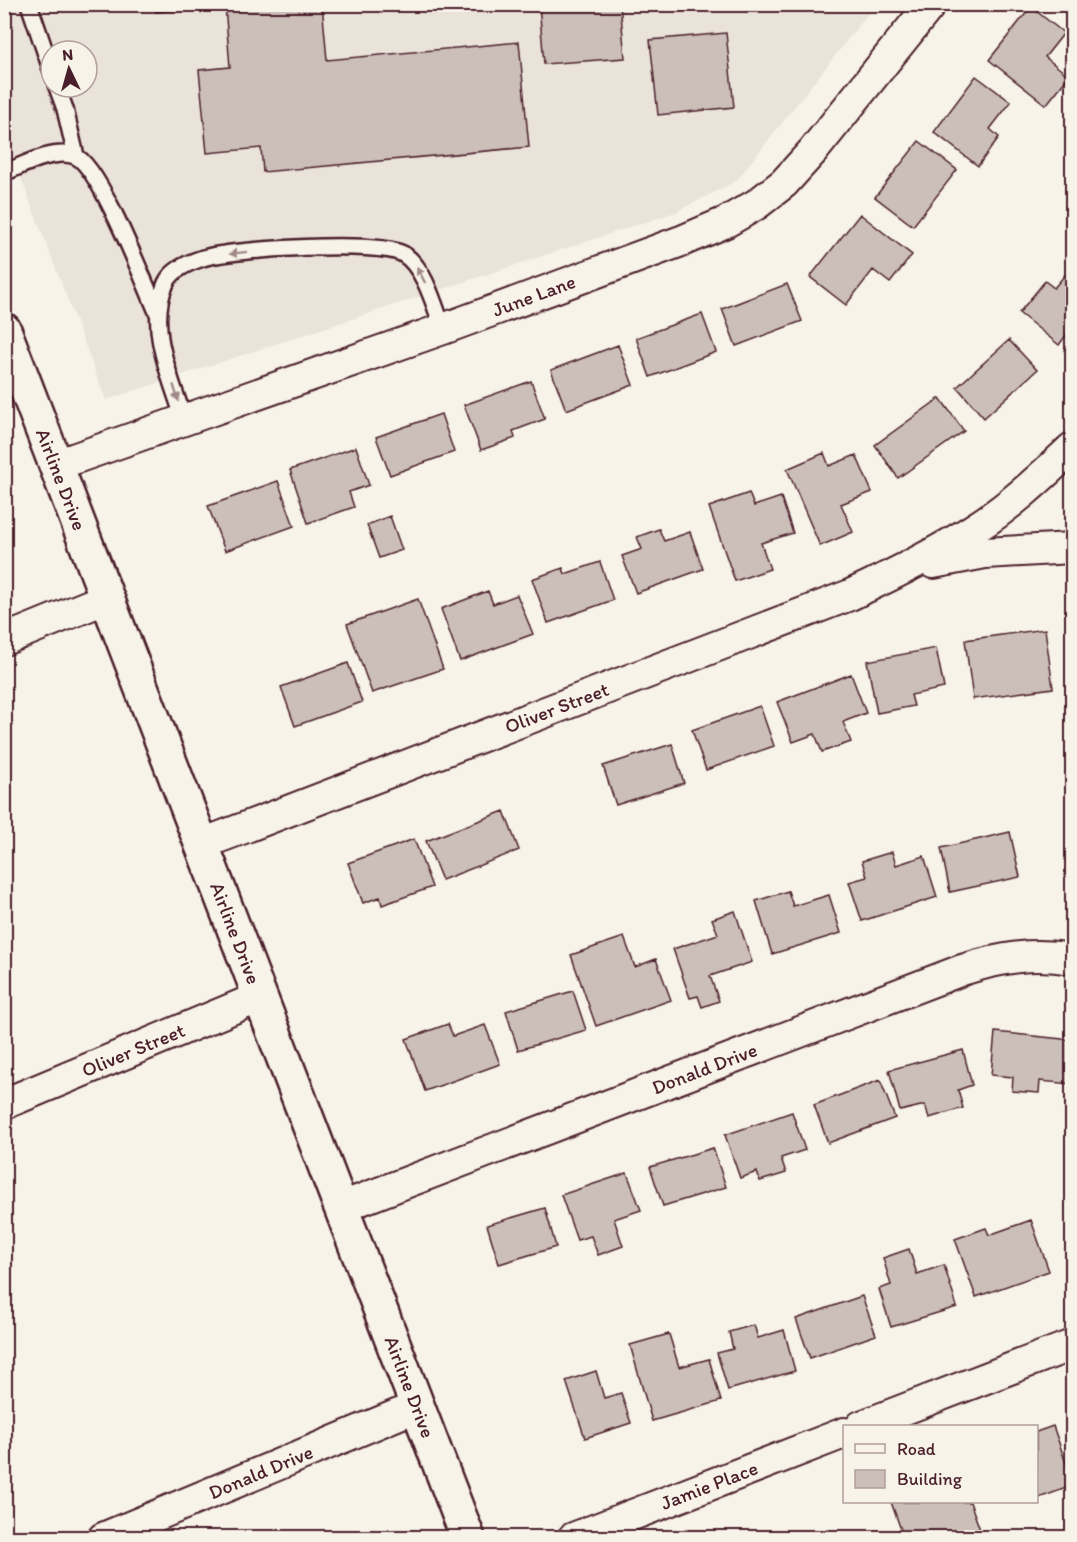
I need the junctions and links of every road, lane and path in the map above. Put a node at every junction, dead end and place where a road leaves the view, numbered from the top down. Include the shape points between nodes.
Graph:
1 (28, 4) edge
2 (931, 4) edge
3 (40, 39) edge
4 (61, 99) edge
5 (76, 156) junction
6 (4, 173) edge
7 (158, 314) junction
8 (443, 329) junction
9 (4, 330) edge
10 (184, 420) junction
11 (1072, 448) edge
12 (56, 465) junction
13 (1072, 548) edge
14 (909, 568) junction
15 (107, 598) junction
16 (4, 640) edge
17 (202, 844) junction
18 (1072, 959) edge
19 (260, 997) junction
20 (4, 1104) edge
21 (342, 1207) junction
22 (1072, 1345) edge
23 (418, 1406) junction
24 (864, 1425) edge
25 (843, 1433) edge
26 (103, 1538) edge
27 (468, 1538) edge
28 (573, 1538) edge

1 - 3 lane
2 - 8 street, June Lane via 813,151 784,183 757,204 684,240
4 - 5 lane
5 - 6 lane via 53,154
5 - 7 lane via 94,174 107,198
8 -> 7 lane via 416,266 403,254 386,248 315,247 205,257 183,266 168,280
7 -> 10 lane via 165,359
8 - 10 street, June Lane
9 - 12 main road, Airline Drive
10 - 12 street, June Lane
11 - 14 street, Oliver Street via 982,524
12 - 15 main road, Airline Drive
13 - 14 street, Oliver Street via 985,553
14 - 17 street, Oliver Street via 850,595
15 - 16 street
15 - 17 main road, Airline Drive
17 - 19 main road, Airline Drive
18 - 21 street, Donald Drive via 999,959 962,970
19 - 20 street, Oliver Street
19 - 21 main road, Airline Drive
21 - 23 main road, Airline Drive
22 - 24 street
23 - 26 street, Donald Drive
23 - 27 main road, Airline Drive
25 - 28 street, Jamie Place

